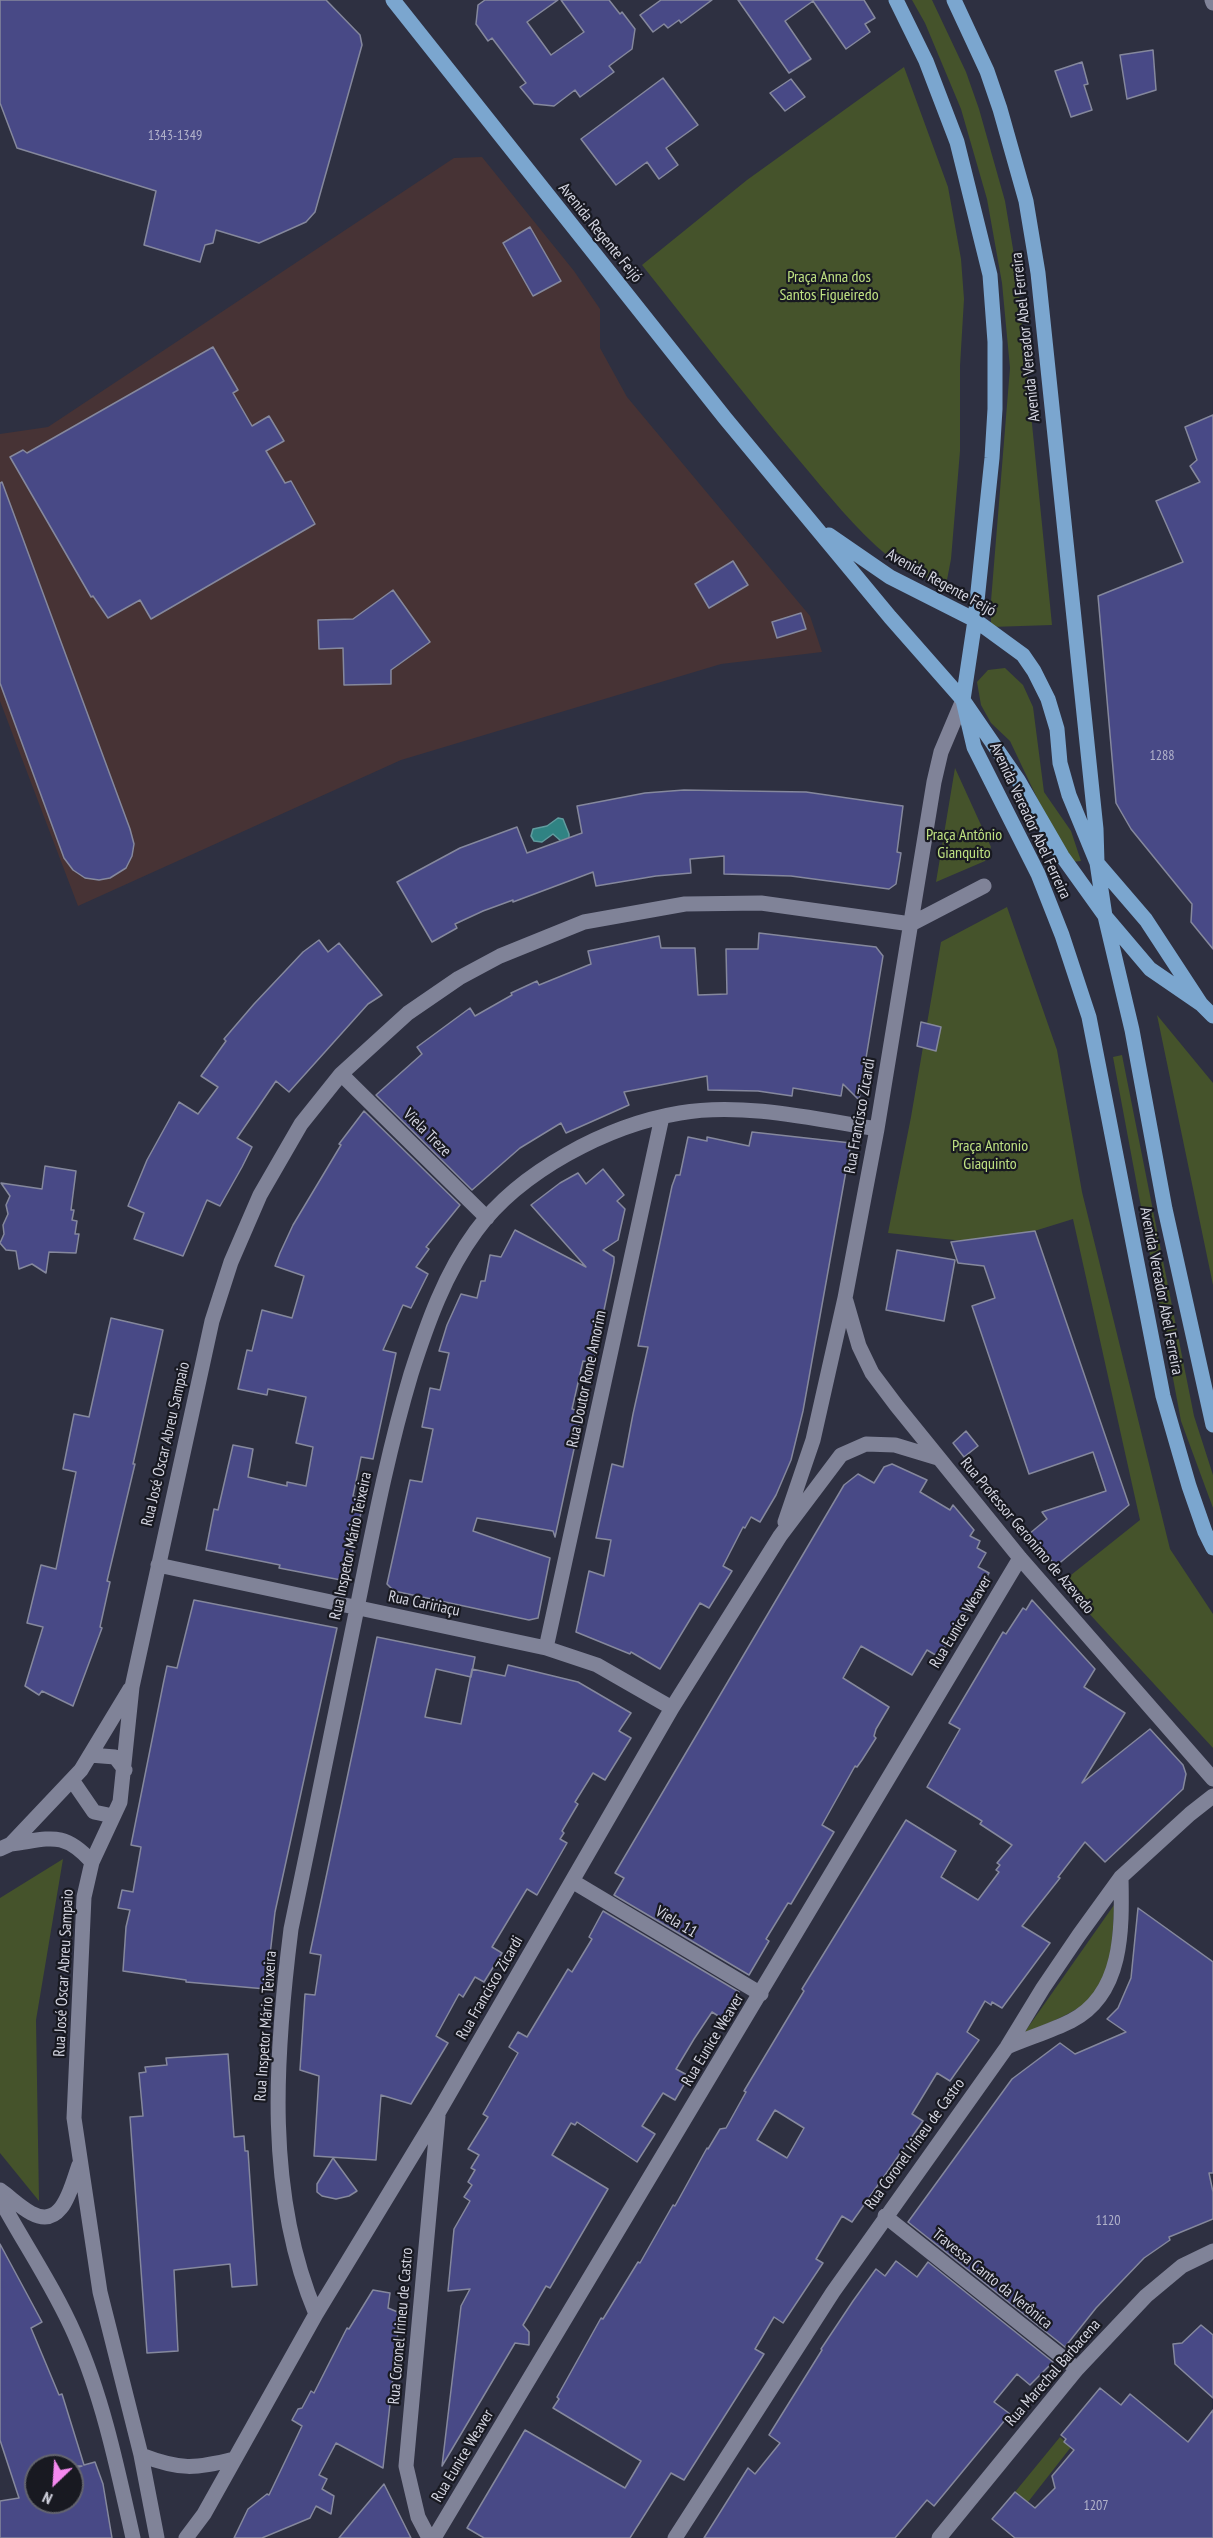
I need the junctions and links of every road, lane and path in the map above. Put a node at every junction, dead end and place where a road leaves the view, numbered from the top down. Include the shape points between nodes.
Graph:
1 (384, 0) edge
2 (393, 0) edge
3 (896, 0) edge
4 (954, 0) edge
5 (409, 21) junction
6 (810, 522) junction
7 (975, 620) junction
8 (963, 700) junction
9 (1097, 863) junction
10 (984, 886) dead end
11 (1105, 916) junction
12 (911, 924) junction
13 (1201, 1004) junction
14 (1213, 1016) edge
15 (341, 1074) junction
16 (662, 1117) junction
17 (877, 1129) junction
18 (488, 1218) junction
19 (845, 1298) junction
20 (1213, 1425) edge
21 (938, 1458) junction
22 (780, 1536) junction
23 (1213, 1548) edge
24 (1020, 1558) junction
25 (158, 1565) junction
26 (357, 1608) junction
27 (546, 1648) junction
28 (132, 1687) junction
29 (672, 1708) junction
30 (90, 1755) junction
31 (125, 1770) junction
32 (1213, 1779) edge
33 (72, 1780) junction
34 (1213, 1796) edge
35 (113, 1816) junction
36 (5, 1847) edge
37 (92, 1862) junction
38 (1121, 1877) junction
39 (572, 1881) junction
40 (761, 1994) junction
41 (1007, 2047) junction
42 (438, 2114) junction
43 (80, 2163) junction
44 (0, 2190) edge
45 (0, 2199) edge
46 (885, 2216) junction
47 (1213, 2251) edge
48 (316, 2314) junction
49 (1077, 2369) junction
50 (141, 2455) junction
51 (234, 2459) junction
52 (133, 2538) edge
53 (157, 2538) edge
54 (186, 2538) edge
55 (429, 2538) edge
56 (435, 2538) edge
57 (675, 2538) edge
58 (939, 2538) edge

1 - 5 main road, Avenida Regente Feijó
2 - 5 main road, Avenida Regente Feijó
3 - 7 main road, Avenida Vereador Abel Ferreira via 926,61 957,142 990,275 995,409
4 - 9 main road, Avenida Vereador Abel Ferreira via 1000,109 1026,201 1038,273
5 - 6 main road, Avenida Regente Feijó
6 - 7 main road, Avenida Regente Feijó via 890,577
6 - 8 main road, Avenida Regente Feijó
7 - 8 main road, Avenida Vereador Abel Ferreira
7 - 9 main road, Avenida Regente Feijó via 1023,655 1040,682 1057,729 1059,763 1069,795
8 - 11 main road, Avenida Regente Feijó
8 - 12 street, Rua Francisco Zicardi via 941,752
8 - 23 main road, Avenida Vereador Abel Ferreira via 974,747 1038,874 1089,1017 1163,1396 1189,1486
9 - 11 main road, Avenida Vereador Abel Ferreira
9 - 13 main road, Avenida Regente Feijó via 1146,920
10 - 12 street
11 - 13 main road, Avenida Regente Feijó via 1150,969
11 - 20 main road, Avenida Vereador Abel Ferreira
12 - 15 street, Rua José Oscar Abreu Sampaio via 761,903 685,904 584,922 459,978 408,1013
12 - 17 street, Rua Francisco Zicardi
13 - 14 main road, Avenida Regente Feijó
15 - 18 street, Viela Treze
15 - 25 street, Rua José Oscar Abreu Sampaio via 301,1124 260,1195 231,1262 212,1322
16 - 17 street, Rua Inspetor Mário Teixeira via 729,1110
16 - 18 street, Rua Inspetor Mário Teixeira via 634,1123 567,1155 530,1179
16 - 27 street, Rua Doutor Rone Amorim
17 - 19 street, Rua Francisco Zicardi
18 - 26 street, Rua Inspetor Mário Teixeira via 460,1257 424,1333 391,1447
19 - 21 street, Rua Professor Geronimo de Azevedo via 859,1346 872,1373
19 - 22 street, Rua Francisco Zicardi via 813,1440
21 - 22 street, Rua Francisco Zicardi via 895,1445 866,1444 842,1455
21 - 24 street, Rua Professor Geronimo de Azevedo
22 - 29 street, Rua Francisco Zicardi
24 - 32 street, Rua Professor Geronimo de Azevedo
24 - 40 street, Rua Eunice Weaver
25 - 26 street, Rua Caririaçu
25 - 28 street, Rua José Oscar Abreu Sampaio
26 - 27 street, Rua Caririaçu
26 - 48 street, Rua Inspetor Mário Teixeira via 291,1929 282,1998 278,2115 282,2179 291,2238
27 - 29 street, Rua Caririaçu via 597,1665
28 - 30 street
28 - 31 street, Rua José Oscar Abreu Sampaio
29 - 39 street, Rua Francisco Zicardi
30 - 31 street via 115,1757
30 - 33 street
31 - 35 street, Rua José Oscar Abreu Sampaio via 120,1802
33 - 35 street via 94,1812
33 - 36 street
34 - 38 street, Rua Coronel Irineu de Castro
35 - 37 street, Rua José Oscar Abreu Sampaio
36 - 37 street via 58,1838 77,1845
37 - 43 street, Rua José Oscar Abreu Sampaio via 84,1897 79,1984 74,2118
38 - 41 street, Rua Coronel Irineu de Castro
38 - 41 street via 1119,1946 1106,1987 1092,2006 1073,2020
39 - 40 street, Viela 11
39 - 42 street, Rua Francisco Zicardi
40 - 56 street, Rua Eunice Weaver
41 - 46 street, Rua Coronel Irineu de Castro
42 - 48 street, Rua Francisco Zicardi
42 - 55 street, Rua Coronel Irineu de Castro via 406,2466 418,2517
43 - 44 street via 68,2197 52,2216 29,2212
43 - 50 street, Rua José Oscar Abreu Sampaio via 100,2292
45 - 52 street via 76,2337 104,2421
46 - 49 street, Travessa Canto da Verônica
46 - 57 street, Rua Coronel Irineu de Castro
47 - 49 street, Rua Marechal Barbacena via 1182,2266 1146,2296
48 - 51 street, Rua Francisco Zicardi
49 - 58 street, Rua Marechal Barbacena
50 - 51 street via 168,2465 189,2467
50 - 53 street, Rua José Oscar Abreu Sampaio
51 - 54 street, Rua Francisco Zicardi

